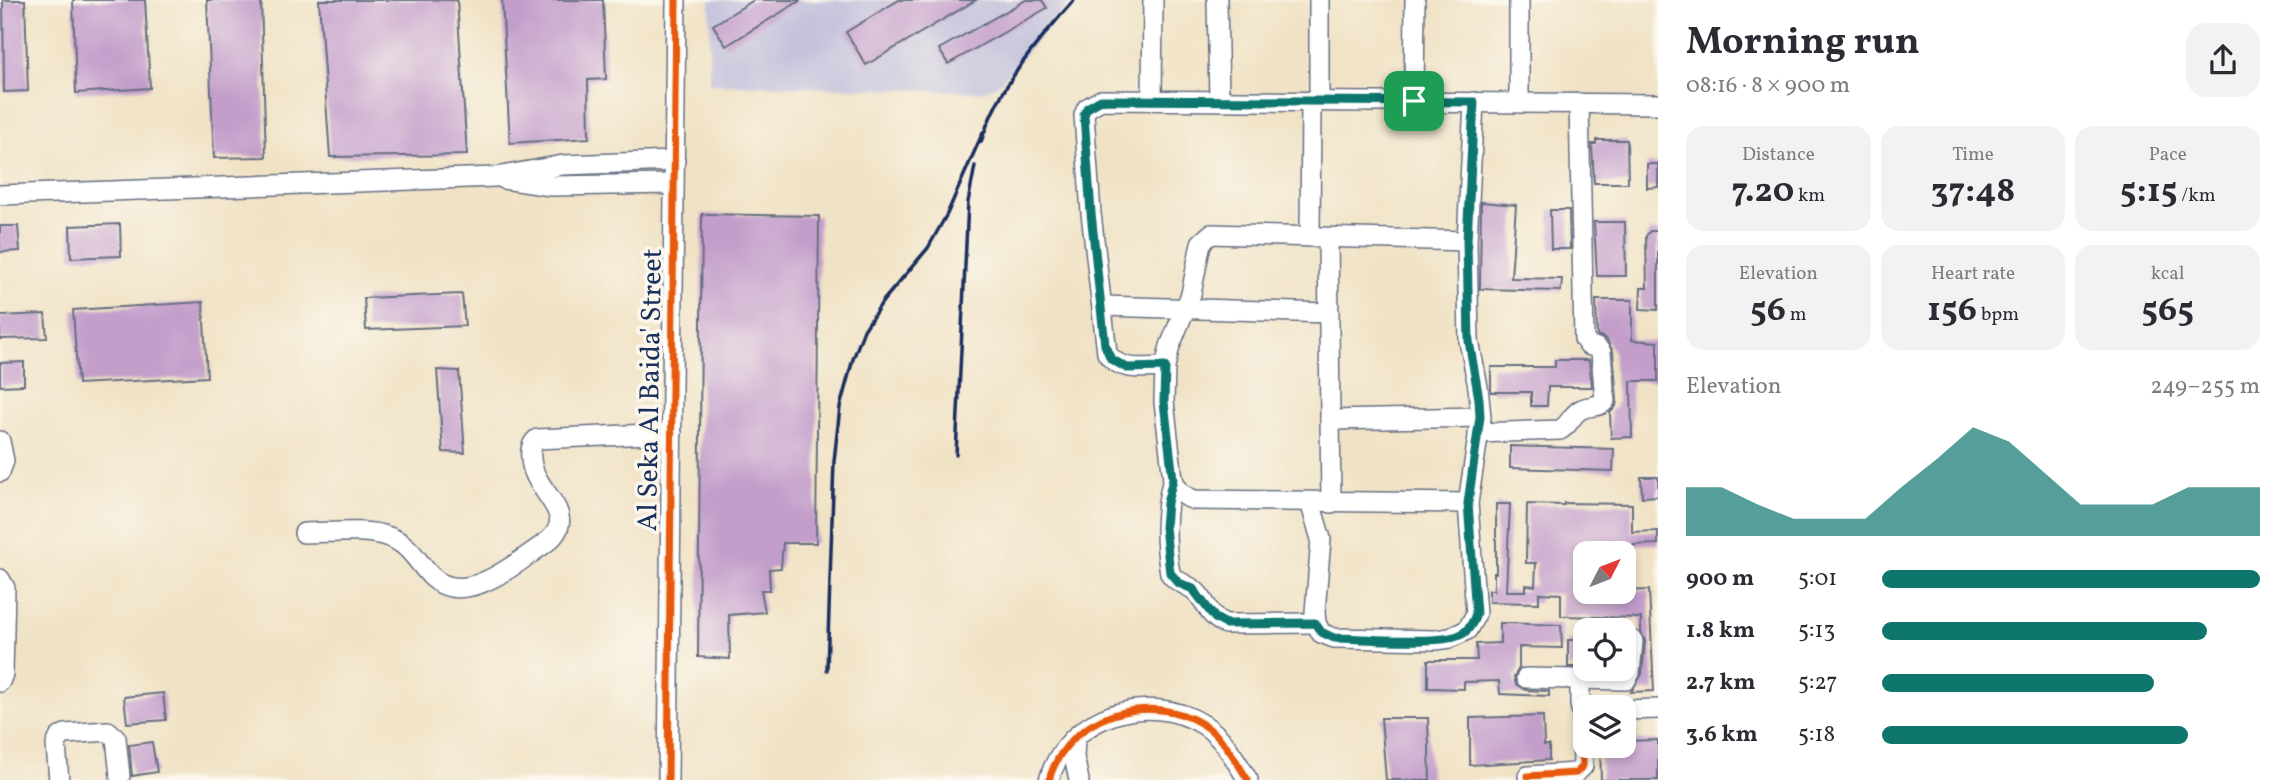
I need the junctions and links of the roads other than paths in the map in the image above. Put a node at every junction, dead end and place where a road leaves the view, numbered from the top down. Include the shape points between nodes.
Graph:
1 (676, 0) edge
2 (1153, 0) edge
3 (1217, 0) edge
4 (1319, 0) edge
5 (1415, 0) edge
6 (1519, 0) edge
7 (1152, 100) junction
8 (1219, 100) junction
9 (1315, 101) junction
10 (1414, 101) junction
11 (1474, 102) junction
12 (1519, 102) junction
13 (1579, 103) junction
14 (1658, 104) edge
15 (675, 161) junction
16 (496, 177) junction
17 (674, 184) junction
18 (0, 195) edge
19 (1319, 238) junction
20 (1467, 241) junction
21 (1103, 306) junction
22 (1186, 308) junction
23 (1329, 313) junction
24 (1165, 367) junction
25 (1330, 420) junction
26 (1479, 425) junction
27 (672, 433) junction
28 (0, 441) edge
29 (0, 472) edge
30 (1173, 479) junction
31 (1310, 502) junction
32 (1331, 503) junction
33 (1468, 503) junction
34 (304, 533) dead end
35 (0, 579) edge
36 (2, 617) edge
37 (1315, 623) junction
38 (1, 656) edge
39 (1526, 678) dead end
40 (1573, 679) edge
41 (0, 682) edge
42 (1658, 709) edge
43 (1636, 710) edge
44 (1074, 738) junction
45 (1583, 758) edge
46 (120, 776) dead end
47 (1528, 776) dead end
48 (59, 780) edge
49 (668, 780) edge
50 (1049, 780) edge
51 (1078, 780) edge
52 (1248, 780) edge

1 - 15 street, Al Seka Al Baida' Street
2 - 7 street
3 - 8 street
4 - 9 street
5 - 10 street
6 - 12 street
7 - 8 street
7 - 21 street via 1101,100 1084,115
8 - 9 street
9 - 10 street
9 - 19 street
10 - 11 street
11 - 12 street
11 - 20 street
12 - 13 street
13 - 14 street
13 - 26 street via 1584,339 1601,352 1605,401 1580,410 1560,430
15 - 16 street via 563,165
15 - 17 street, Al Seka Al Baida' Street
16 - 17 street via 551,186
16 - 18 street
17 - 27 street, Al Seka Al Baida' Street
19 - 20 street
19 - 22 street via 1218,234 1205,238
19 - 23 street
20 - 26 street via 1469,341
21 - 22 street
21 - 24 street via 1105,345 1111,359 1127,368
22 - 23 street
22 - 24 street
23 - 25 street
24 - 30 street
25 - 26 street
25 - 32 street
26 - 33 street
27 - 34 street via 537,439 531,447 532,467 559,512 559,528 553,537 483,583 442,584 410,550 389,537
27 - 49 street, Al Seka Al Baida' Street
28 - 29 street via 4,461
30 - 31 street via 1181,493 1195,500
30 - 37 street via 1165,527 1173,578 1193,589 1215,618 1226,624
31 - 32 street
31 - 37 street via 1321,539
32 - 33 street
33 - 37 street via 1476,605 1467,630 1436,639 1334,638
35 - 36 street via 5,588
36 - 38 street
38 - 41 street
39 - 40 street
42 - 43 street
44 - 50 street
44 - 51 street
44 - 52 street via 1126,710 1160,708 1192,718 1219,738
45 - 47 street via 1576,774
46 - 48 street via 116,738 108,731 59,738

